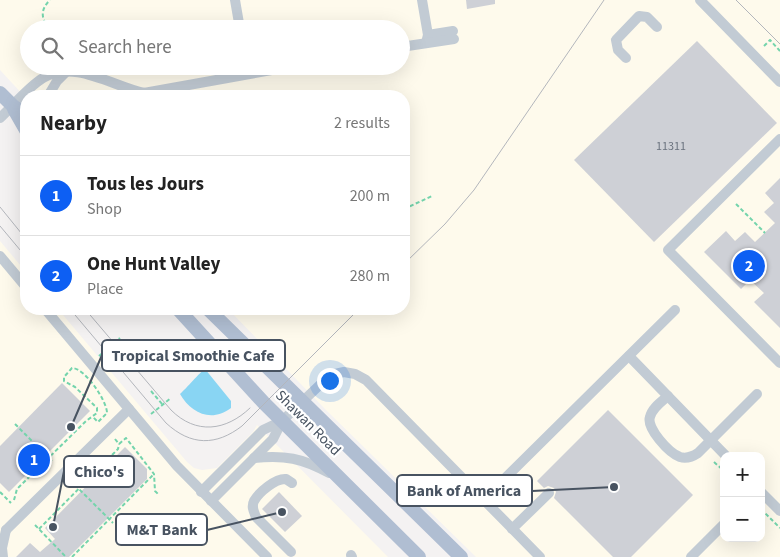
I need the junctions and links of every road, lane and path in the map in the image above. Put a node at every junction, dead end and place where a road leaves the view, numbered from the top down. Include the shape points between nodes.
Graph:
1 (50, 0) edge
2 (235, 0) edge
3 (422, 0) edge
4 (700, 0) edge
5 (43, 20) edge
6 (238, 20) edge
7 (657, 28) dead end
8 (454, 35) dead end
9 (427, 39) junction
10 (410, 45) edge
11 (764, 46) dead end
12 (780, 51) edge
13 (626, 58) dead end
14 (50, 75) edge
15 (63, 75) edge
16 (86, 75) edge
17 (224, 75) edge
18 (780, 82) edge
19 (30, 90) edge
20 (52, 90) edge
21 (132, 90) edge
22 (153, 90) edge
23 (0, 93) edge
24 (20, 99) edge
25 (13, 106) junction
26 (20, 111) edge
27 (0, 118) edge
28 (20, 119) edge
29 (779, 141) edge
30 (432, 196) dead end
31 (736, 204) dead end
32 (410, 206) edge
33 (765, 233) dead end
34 (0, 256) edge
35 (20, 280) edge
36 (675, 310) dead end
37 (50, 315) edge
38 (184, 315) edge
39 (214, 315) edge
40 (120, 338) dead end
41 (99, 356) dead end
42 (629, 356) junction
43 (780, 363) edge
44 (151, 392) dead end
45 (757, 394) dead end
46 (668, 396) junction
47 (170, 398) dead end
48 (302, 402) junction
49 (162, 404) junction
50 (129, 409) junction
51 (151, 414) dead end
52 (93, 417) junction
53 (282, 421) junction
54 (84, 422) junction
55 (15, 424) dead end
56 (88, 426) dead end
57 (115, 439) dead end
58 (711, 440) junction
59 (119, 444) junction
60 (722, 452) edge
61 (48, 458) junction
62 (254, 458) junction
63 (52, 461) dead end
64 (714, 462) dead end
65 (720, 467) edge
66 (154, 474) junction
67 (341, 480) junction
68 (292, 483) dead end
69 (75, 485) dead end
70 (79, 488) junction
71 (0, 492) edge
72 (201, 492) junction
73 (549, 492) dead end
74 (159, 495) dead end
75 (765, 496) edge
76 (484, 499) junction
77 (14, 500) dead end
78 (211, 501) junction
79 (11, 503) dead end
80 (780, 511) edge
81 (765, 513) edge
82 (110, 519) junction
83 (113, 523) dead end
84 (35, 525) dead end
85 (720, 528) edge
86 (780, 528) edge
87 (39, 529) junction
88 (512, 529) junction
89 (3, 530) edge
90 (2, 550) edge
91 (291, 552) dead end
92 (66, 557) edge
93 (72, 557) edge
94 (266, 557) edge
95 (419, 557) edge
96 (460, 557) edge
97 (540, 557) edge
98 (690, 557) edge

1 - 5 path via 43,9
2 - 6 street
3 - 9 street
4 - 18 street
7 - 13 street via 647,17 639,16 616,40 618,50
8 - 9 street
9 - 10 street
11 - 12 path via 770,40
14 - 19 street
15 - 20 street
16 - 21 street
17 - 22 street
23 - 25 main road
24 - 25 street
25 - 26 main road
25 - 27 street
25 - 28 main road
29 - 43 street via 668,250
30 - 32 path
31 - 33 path
34 - 35 street
36 - 42 street
37 - 50 street
38 - 53 main road, Shawan Road
39 - 48 main road, Shawan Road
40 - 41 path
42 - 46 street
42 - 76 street
44 - 49 path
45 - 58 street
46 - 58 street
46 - 58 street via 655,407 649,423 674,454 690,458
47 - 49 path
48 - 53 street
48 - 76 street via 335,374 355,374 366,380
48 - 96 main road, Shawan Road
49 - 51 path
50 - 72 street
50 - 89 street
52 - 52 path via 97,408 64,381 72,368 80,370 105,402 107,413 98,422
52 - 54 path
53 - 62 street via 273,439
53 - 67 main road, Shawan Road
53 - 72 street via 263,430
54 - 56 path
54 - 61 path
55 - 61 path
57 - 59 path
58 - 60 street
59 - 66 path via 126,438
59 - 70 path via 118,449
61 - 63 path
61 - 77 path via 17,489
62 - 67 street via 281,456 302,459
62 - 78 street
64 - 65 path
66 - 74 path via 155,491
66 - 82 path
67 - 95 main road, Shawan Road
68 - 91 street via 286,479 275,481 254,501 253,506 256,517
69 - 70 path
70 - 82 path
70 - 87 path
71 - 79 path
72 - 78 street
73 - 88 street
75 - 80 street
76 - 88 street
78 - 94 street
81 - 86 path
82 - 83 path
82 - 93 path
84 - 87 path
85 - 98 street
87 - 92 path
88 - 97 street
89 - 90 street

